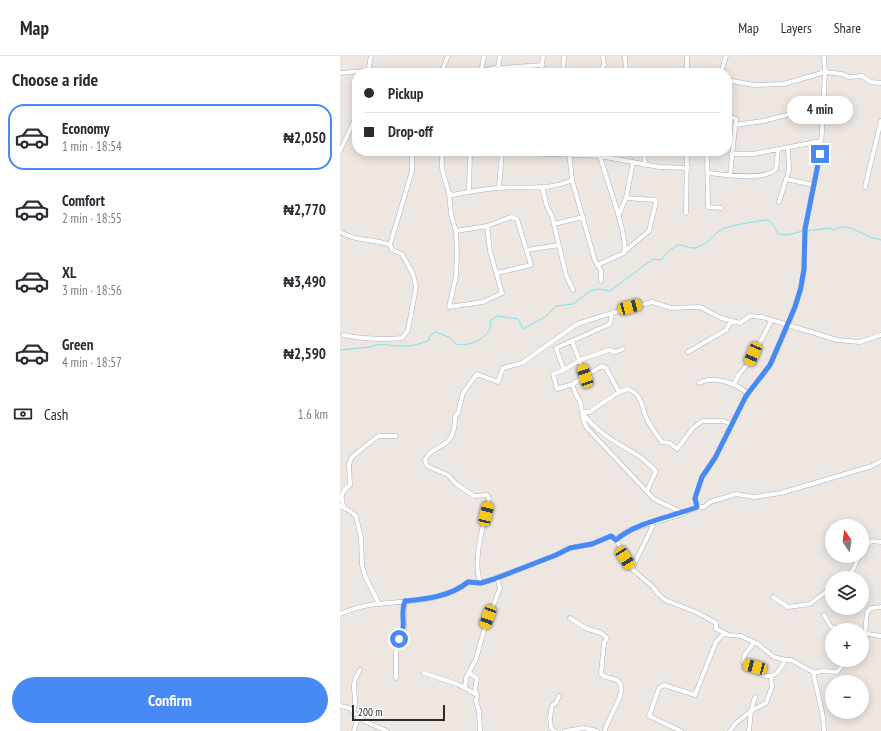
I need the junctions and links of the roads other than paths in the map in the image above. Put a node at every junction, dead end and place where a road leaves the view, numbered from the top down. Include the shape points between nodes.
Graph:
1 (371, 56) edge
2 (448, 56) edge
3 (484, 56) edge
4 (500, 56) edge
5 (543, 56) edge
6 (564, 56) edge
7 (603, 56) edge
8 (625, 56) edge
9 (687, 56) edge
10 (726, 56) edge
11 (824, 56) edge
12 (543, 65) junction
13 (499, 67) junction
14 (368, 68) edge
15 (442, 68) edge
16 (482, 68) edge
17 (495, 68) edge
18 (542, 68) edge
19 (563, 68) edge
20 (602, 68) edge
21 (626, 68) edge
22 (687, 68) edge
23 (722, 68) edge
24 (825, 72) junction
25 (340, 73) edge
26 (352, 73) edge
27 (732, 81) edge
28 (881, 83) edge
29 (822, 106) junction
30 (732, 117) edge
31 (881, 121) edge
32 (352, 125) edge
33 (735, 125) junction
34 (821, 141) junction
35 (732, 147) edge
36 (788, 148) junction
37 (778, 150) junction
38 (875, 150) junction
39 (340, 151) edge
40 (881, 151) edge
41 (732, 154) edge
42 (411, 156) edge
43 (443, 156) edge
44 (470, 156) edge
45 (502, 156) edge
46 (569, 156) edge
47 (600, 156) joint
48 (644, 156) edge
49 (687, 156) edge
50 (707, 156) edge
51 (731, 156) edge
52 (633, 162) junction
53 (645, 165) junction
54 (688, 168) junction
55 (708, 173) junction
56 (730, 175) junction
57 (786, 178) junction
58 (572, 180) junction
59 (814, 185) junction
60 (499, 188) junction
61 (542, 188) junction
62 (865, 188) dead end
63 (469, 192) junction
64 (449, 193) junction
65 (626, 198) junction
66 (779, 202) dead end
67 (720, 208) dead end
68 (686, 213) dead end
69 (619, 214) junction
70 (583, 217) junction
71 (554, 224) junction
72 (487, 226) junction
73 (456, 231) junction
74 (340, 232) edge
75 (390, 245) junction
76 (559, 245) junction
77 (528, 250) junction
78 (624, 251) junction
79 (597, 265) junction
80 (496, 273) junction
81 (601, 281) dead end
82 (573, 290) dead end
83 (612, 313) junction
84 (771, 321) junction
85 (736, 322) junction
86 (788, 325) junction
87 (344, 335) dead end
88 (881, 336) edge
89 (572, 341) junction
90 (623, 349) dead end
91 (688, 352) dead end
92 (580, 360) junction
93 (564, 370) junction
94 (585, 376) junction
95 (699, 383) dead end
96 (573, 384) junction
97 (734, 384) junction
98 (619, 392) junction
99 (746, 396) junction
100 (582, 412) junction
101 (731, 424) junction
102 (396, 436) dead end
103 (881, 461) edge
104 (647, 491) junction
105 (342, 507) edge
106 (697, 507) junction
107 (682, 513) junction
108 (655, 521) junction
109 (616, 540) junction
110 (881, 540) edge
111 (869, 543) edge
112 (632, 569) junction
113 (497, 577) junction
114 (481, 583) junction
115 (825, 592) edge
116 (772, 597) dead end
117 (405, 601) junction
118 (379, 604) junction
119 (881, 607) edge
120 (340, 614) edge
121 (824, 615) dead end
122 (570, 618) dead end
123 (829, 623) edge
124 (865, 623) edge
125 (724, 633) junction
126 (869, 634) edge
127 (881, 636) edge
128 (754, 643) junction
129 (785, 660) junction
130 (841, 667) edge
131 (360, 670) dead end
132 (424, 673) dead end
133 (469, 673) junction
134 (814, 673) junction
135 (771, 677) junction
136 (396, 678) dead end
137 (465, 688) junction
138 (477, 695) junction
139 (559, 696) dead end
140 (755, 697) dead end
141 (340, 706) edge
142 (751, 711) junction
143 (353, 712) junction
144 (358, 717) junction
145 (743, 719) junction
146 (751, 719) junction
147 (577, 730) edge
148 (354, 731) edge
149 (387, 731) edge
150 (480, 731) edge
151 (555, 731) edge
152 (565, 731) edge
153 (597, 731) edge
154 (605, 731) edge
155 (681, 731) edge
156 (730, 731) edge
157 (749, 731) edge
158 (824, 731) edge

1 - 14 street
2 - 15 street
3 - 16 street
4 - 13 street
5 - 12 street
6 - 19 street
7 - 20 street via 605,62
8 - 21 street
9 - 22 street
10 - 23 street
11 - 24 street
12 - 13 street
12 - 18 street
13 - 17 street
24 - 27 street via 784,84 754,85
24 - 28 street via 849,77 862,76 871,82
24 - 29 street
25 - 26 street
29 - 33 street via 763,121
29 - 34 street
30 - 33 street
31 - 38 street
32 - 39 street
33 - 35 street
34 - 36 street
34 - 59 street
36 - 37 street
36 - 57 street via 789,170
37 - 41 street
37 - 56 street via 778,165 774,172 761,176
38 - 40 street
38 - 62 street
42 - 75 street via 412,171
43 - 64 street via 441,164
44 - 63 street
45 - 60 street
46 - 58 street
47 - 52 street
47 - 69 street via 613,203
48 - 53 street
49 - 54 street
50 - 55 street
51 - 56 street
52 - 53 street
52 - 65 street
53 - 54 street
54 - 68 street
55 - 56 street
55 - 67 street via 708,207
57 - 59 street
57 - 66 street
58 - 61 street
58 - 70 street
59 - 86 street via 805,229 801,287
60 - 61 street
60 - 63 street
61 - 71 street
63 - 64 street
64 - 73 street
65 - 69 street
65 - 78 street via 656,202 649,231
69 - 78 street
70 - 71 street
70 - 79 street
71 - 76 street
72 - 73 street
72 - 77 street via 511,217 517,219
72 - 80 street
73 - 80 street via 456,276 448,307 483,302 502,293
74 - 75 street via 350,238
75 - 87 street via 392,250 402,254 413,274 416,287 408,330 402,338 388,340 369,340
76 - 77 street
76 - 82 street via 566,275
77 - 80 street via 531,265
78 - 79 street
79 - 81 street via 602,272
83 - 85 street via 652,302 671,308 700,307 721,318
83 - 89 street via 610,324
83 - 114 street via 578,324 522,363 503,368 498,382 477,374 463,393 451,437 427,455 427,466 448,476 474,496 486,495 490,498 480,543 478,568
84 - 85 street via 753,316 740,323
84 - 86 street
84 - 97 street via 750,362
85 - 91 street via 730,323 726,330
86 - 88 street via 837,340 860,342
86 - 99 street via 770,365
89 - 92 street
89 - 93 street via 556,348
90 - 92 street via 615,352 609,350
92 - 93 street
92 - 94 street
93 - 96 street via 553,374 557,389
94 - 96 street
94 - 98 street via 602,366 606,368
95 - 97 street via 716,380
96 - 100 street via 573,391 579,399
97 - 99 street via 747,393
98 - 100 street via 590,412
98 - 101 street via 628,389 636,392 646,417 662,442 677,449 693,428 702,421 723,421
99 - 101 street
100 - 104 street via 586,428
100 - 104 street via 588,421 615,443 636,453 656,471
101 - 106 street via 715,458 702,477 695,498
102 - 105 street via 378,436 352,457 350,485 342,492 340,498
103 - 106 street via 872,466 781,493 754,497 738,494 710,502 704,507
104 - 107 street via 659,503
105 - 118 street via 356,516 361,538 362,566
106 - 107 street
107 - 108 street
108 - 109 street via 629,530
108 - 112 street
109 - 112 street
109 - 113 street via 611,536 592,544 570,548
110 - 111 street
112 - 125 street via 665,600 675,602 708,618 716,623 716,629
113 - 114 street
113 - 133 street via 500,588
114 - 117 street via 468,582 446,594
115 - 116 street via 810,604 788,607
117 - 118 street
117 - 136 street via 404,632 397,642
118 - 120 street
119 - 124 street via 872,608 867,612
121 - 123 street
122 - 154 street via 607,638 604,643 601,674 618,681 622,692
125 - 128 street via 741,636
125 - 155 street via 716,642 695,695 671,686 664,685 659,688 649,716
126 - 127 street
128 - 129 street via 774,657
128 - 135 street via 745,654 743,662 755,667 761,675
129 - 134 street via 791,660
129 - 135 street via 780,671
130 - 134 street via 837,672
131 - 143 street via 352,686 355,697
132 - 137 street
133 - 137 street
133 - 138 street via 478,678 475,689
134 - 158 street
135 - 142 street via 772,686 766,703
137 - 138 street
138 - 150 street
139 - 151 street via 552,706 550,717 551,728
140 - 142 street
141 - 143 street
142 - 145 street
142 - 146 street
143 - 144 street
144 - 148 street
144 - 149 street
145 - 146 street
145 - 156 street
146 - 157 street
147 - 152 street
147 - 153 street

